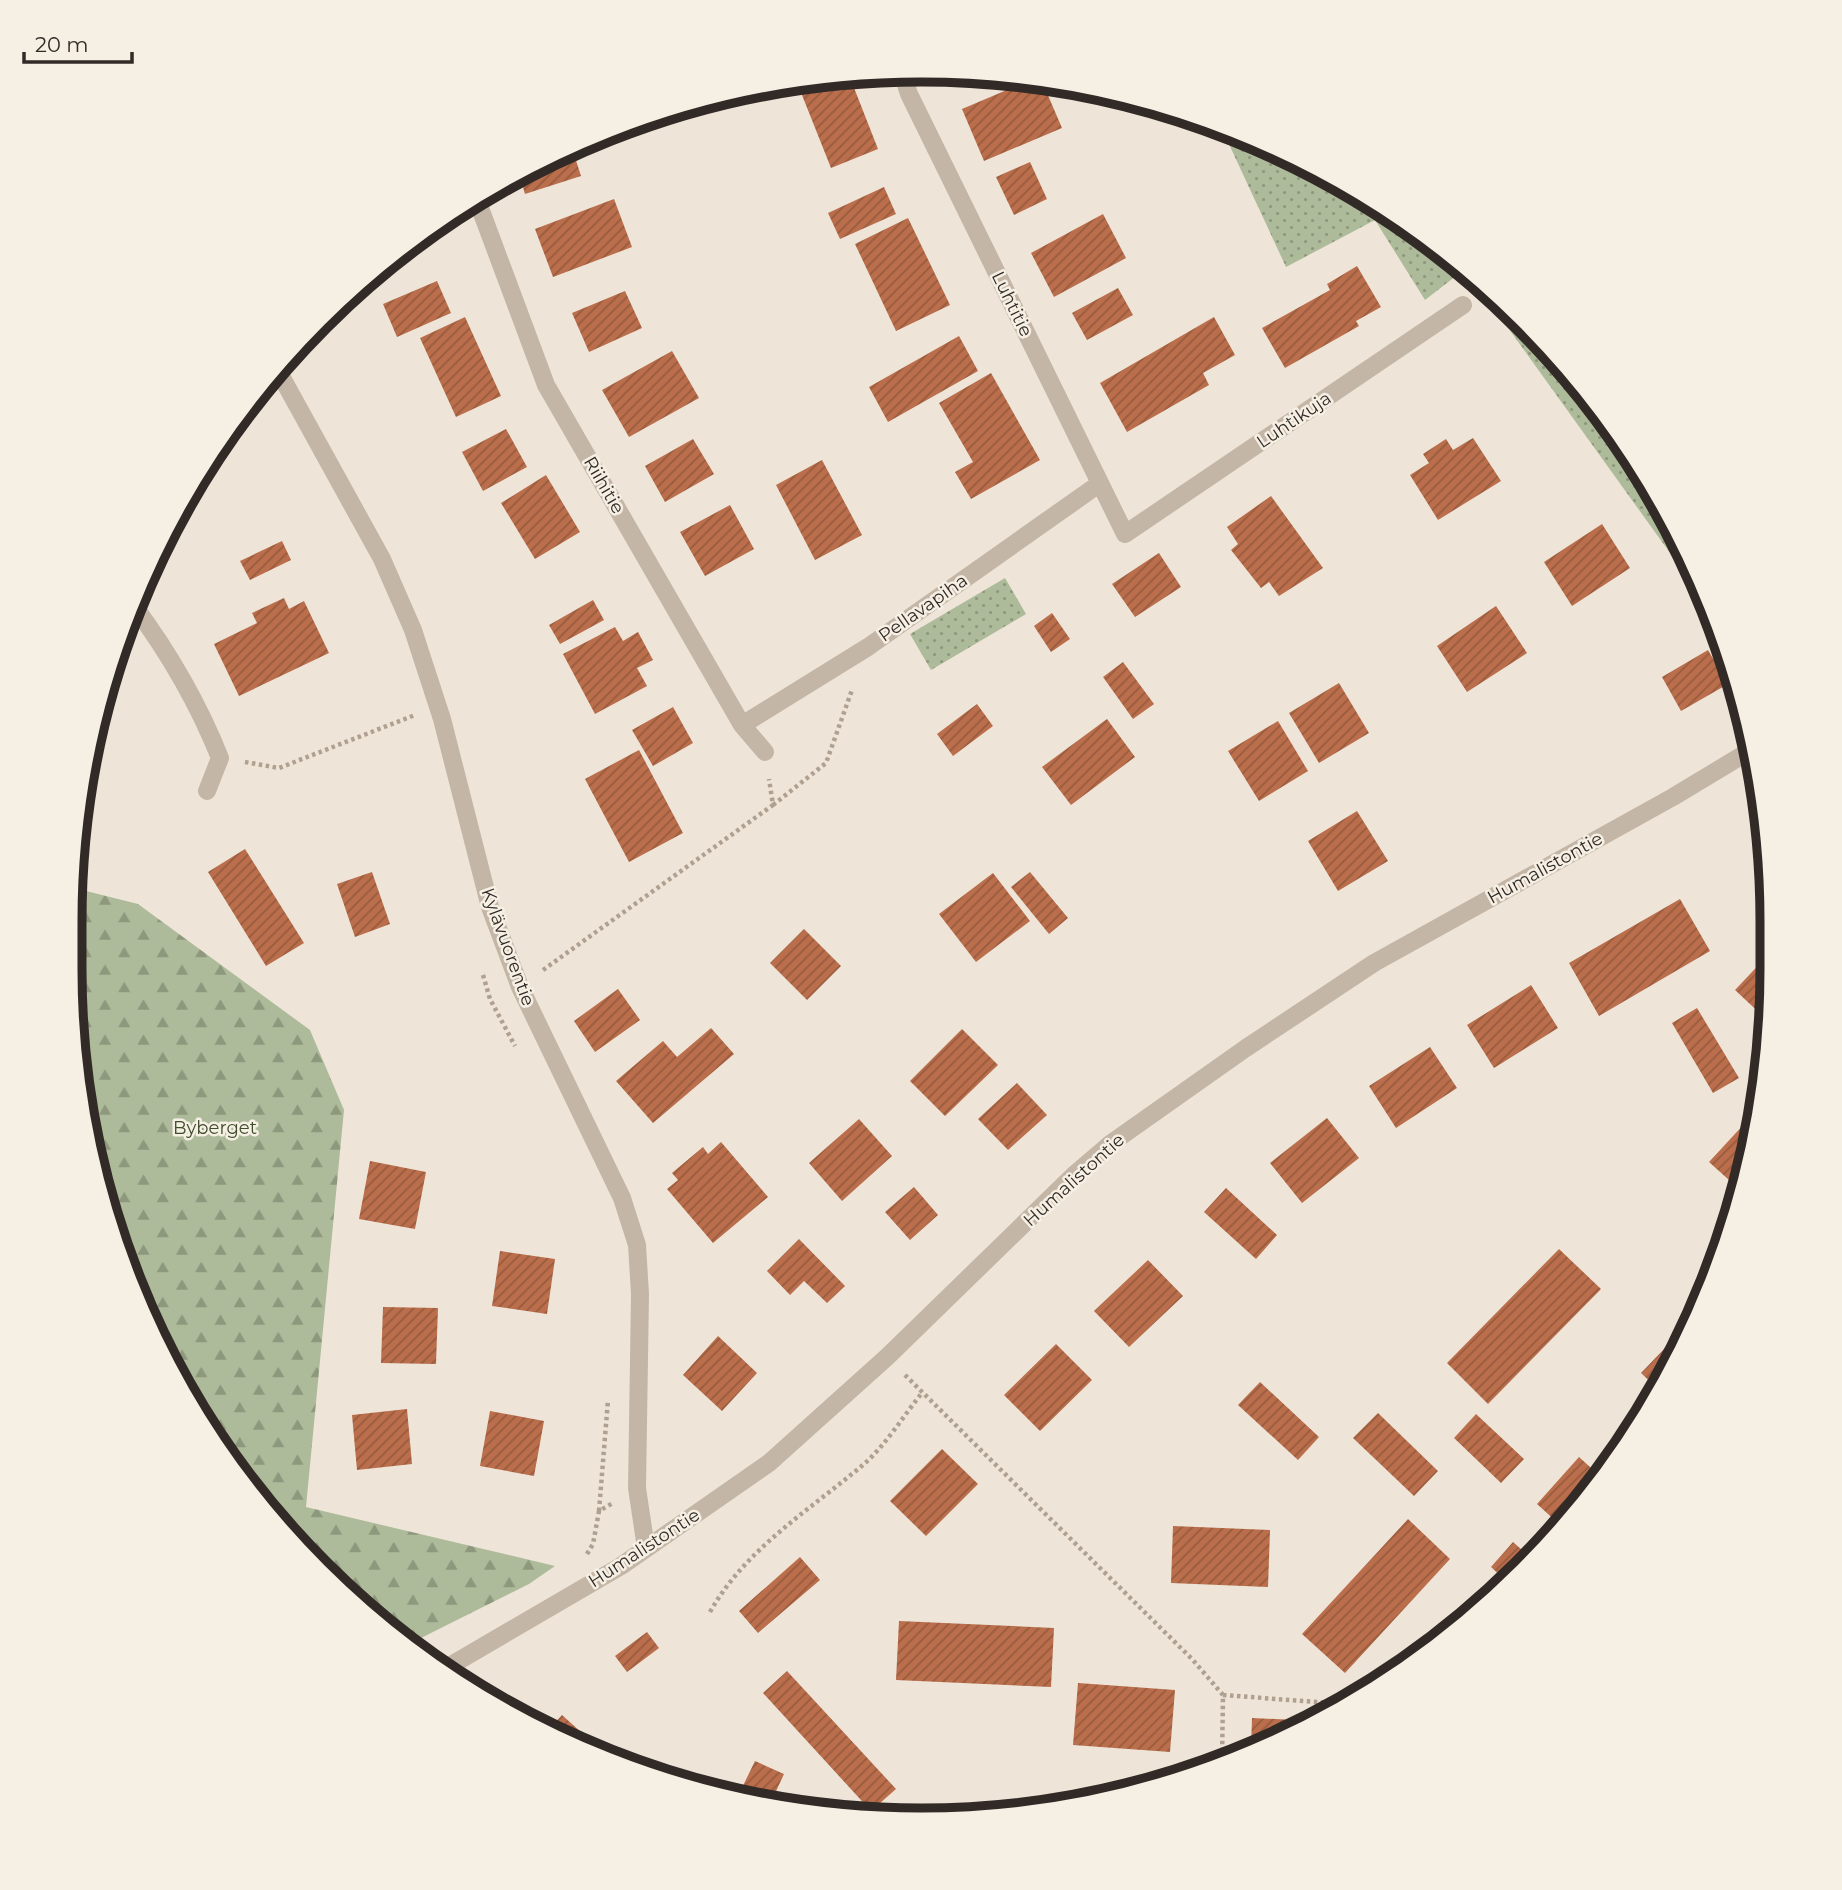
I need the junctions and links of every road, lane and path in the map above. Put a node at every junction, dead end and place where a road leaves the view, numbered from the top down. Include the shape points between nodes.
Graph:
1 (905, 83) edge
2 (480, 208) edge
3 (1463, 305) dead end
4 (282, 377) edge
5 (1099, 484) junction
6 (1125, 534) joint
7 (140, 615) edge
8 (868, 647) junction
9 (438, 705) junction
10 (742, 725) junction
11 (765, 752) joint
12 (1743, 755) edge
13 (220, 758) junction
14 (206, 791) dead end
15 (773, 805) junction
16 (520, 987) junction
17 (490, 999) dead end
18 (887, 1357) junction
19 (922, 1394) junction
20 (646, 1548) junction
21 (710, 1612) dead end
22 (453, 1664) edge
23 (1223, 1695) junction
24 (1326, 1703) edge
25 (1222, 1751) edge

1 - 5 street, Luhtitie
2 - 10 street, Riihitie via 546,385
3 - 6 street, Luhtikuja
4 - 9 street, Kylävuorentie via 382,559
5 - 6 street, Luhtitie
5 - 8 street, Pellavapiha
7 - 13 street via 174,662
8 - 10 street, Pellavapiha
8 - 15 path via 825,763
9 - 13 path via 279,768
9 - 16 street, Kylävuorentie via 490,906
10 - 11 street, Riihitie
11 - 15 path
12 - 18 street, Humalistontie via 1374,963 1246,1048 1101,1152
13 - 14 street
15 - 16 path
16 - 17 path
16 - 20 street, Kylävuorentie via 622,1198 637,1245 637,1488
18 - 19 path
18 - 20 street, Humalistontie via 769,1463
19 - 21 path via 867,1461 770,1539 724,1587
19 - 23 path via 1192,1659
20 - 22 street, Humalistontie
23 - 24 path
23 - 25 path

